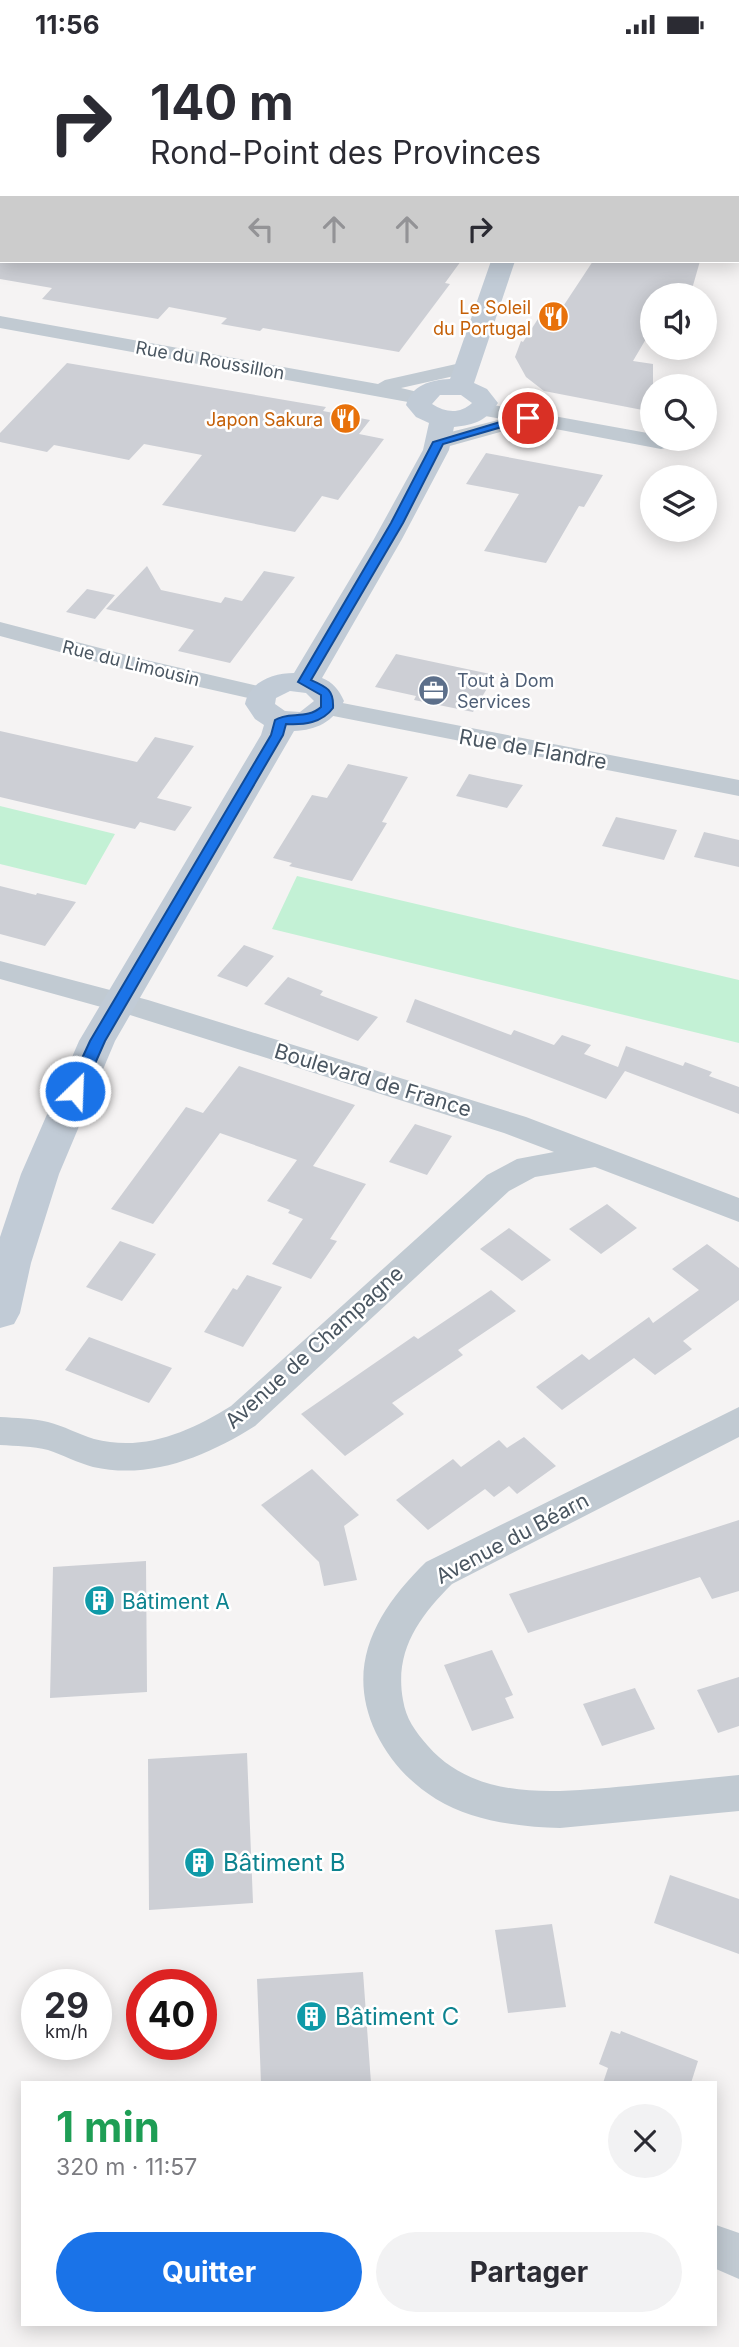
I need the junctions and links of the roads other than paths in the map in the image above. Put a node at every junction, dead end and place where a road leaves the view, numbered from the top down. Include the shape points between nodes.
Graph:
1 (502, 263) edge
2 (0, 322) edge
3 (463, 377) junction
4 (382, 391) junction
5 (419, 398) junction
6 (482, 409) junction
7 (528, 418) junction
8 (441, 430) junction
9 (640, 438) edge
10 (0, 629) edge
11 (304, 682) junction
12 (272, 707) junction
13 (327, 708) junction
14 (739, 788) edge
15 (0, 970) edge
16 (122, 1002) junction
17 (600, 1155) junction
18 (739, 1210) edge
19 (0, 1313) edge
20 (739, 1421) edge
21 (0, 1431) edge
22 (739, 1793) edge
23 (717, 2247) edge
24 (739, 2256) edge

1 - 3 street
2 - 4 street, Rue du Roussillon
3 - 4 street via 392,384
3 - 5 street
3 - 6 street via 481,396
4 - 5 street, Rue du Roussillon
5 - 8 street via 423,411
6 - 7 street
6 - 8 street
7 - 8 street
7 - 9 street
8 - 11 street via 394,528
10 - 12 street, Rue du Limousin
11 - 12 street via 284,682
11 - 13 street via 322,689
12 - 13 street via 303,721
12 - 16 street via 277,735
13 - 14 street, Rue de Flandre
15 - 16 street, Boulevard de France
16 - 17 street, Boulevard de France
16 - 19 street via 97,1041 40,1174
17 - 18 street, Boulevard de France
17 - 21 street, Avenue de Champagne via 528,1167 498,1182 243,1416 202,1440 164,1453 118,1456 37,1433
20 - 22 street, Avenue du Béarn via 439,1573 400,1616 386,1644 380,1674 390,1722 412,1756 452,1787 478,1798 560,1811
23 - 24 street

